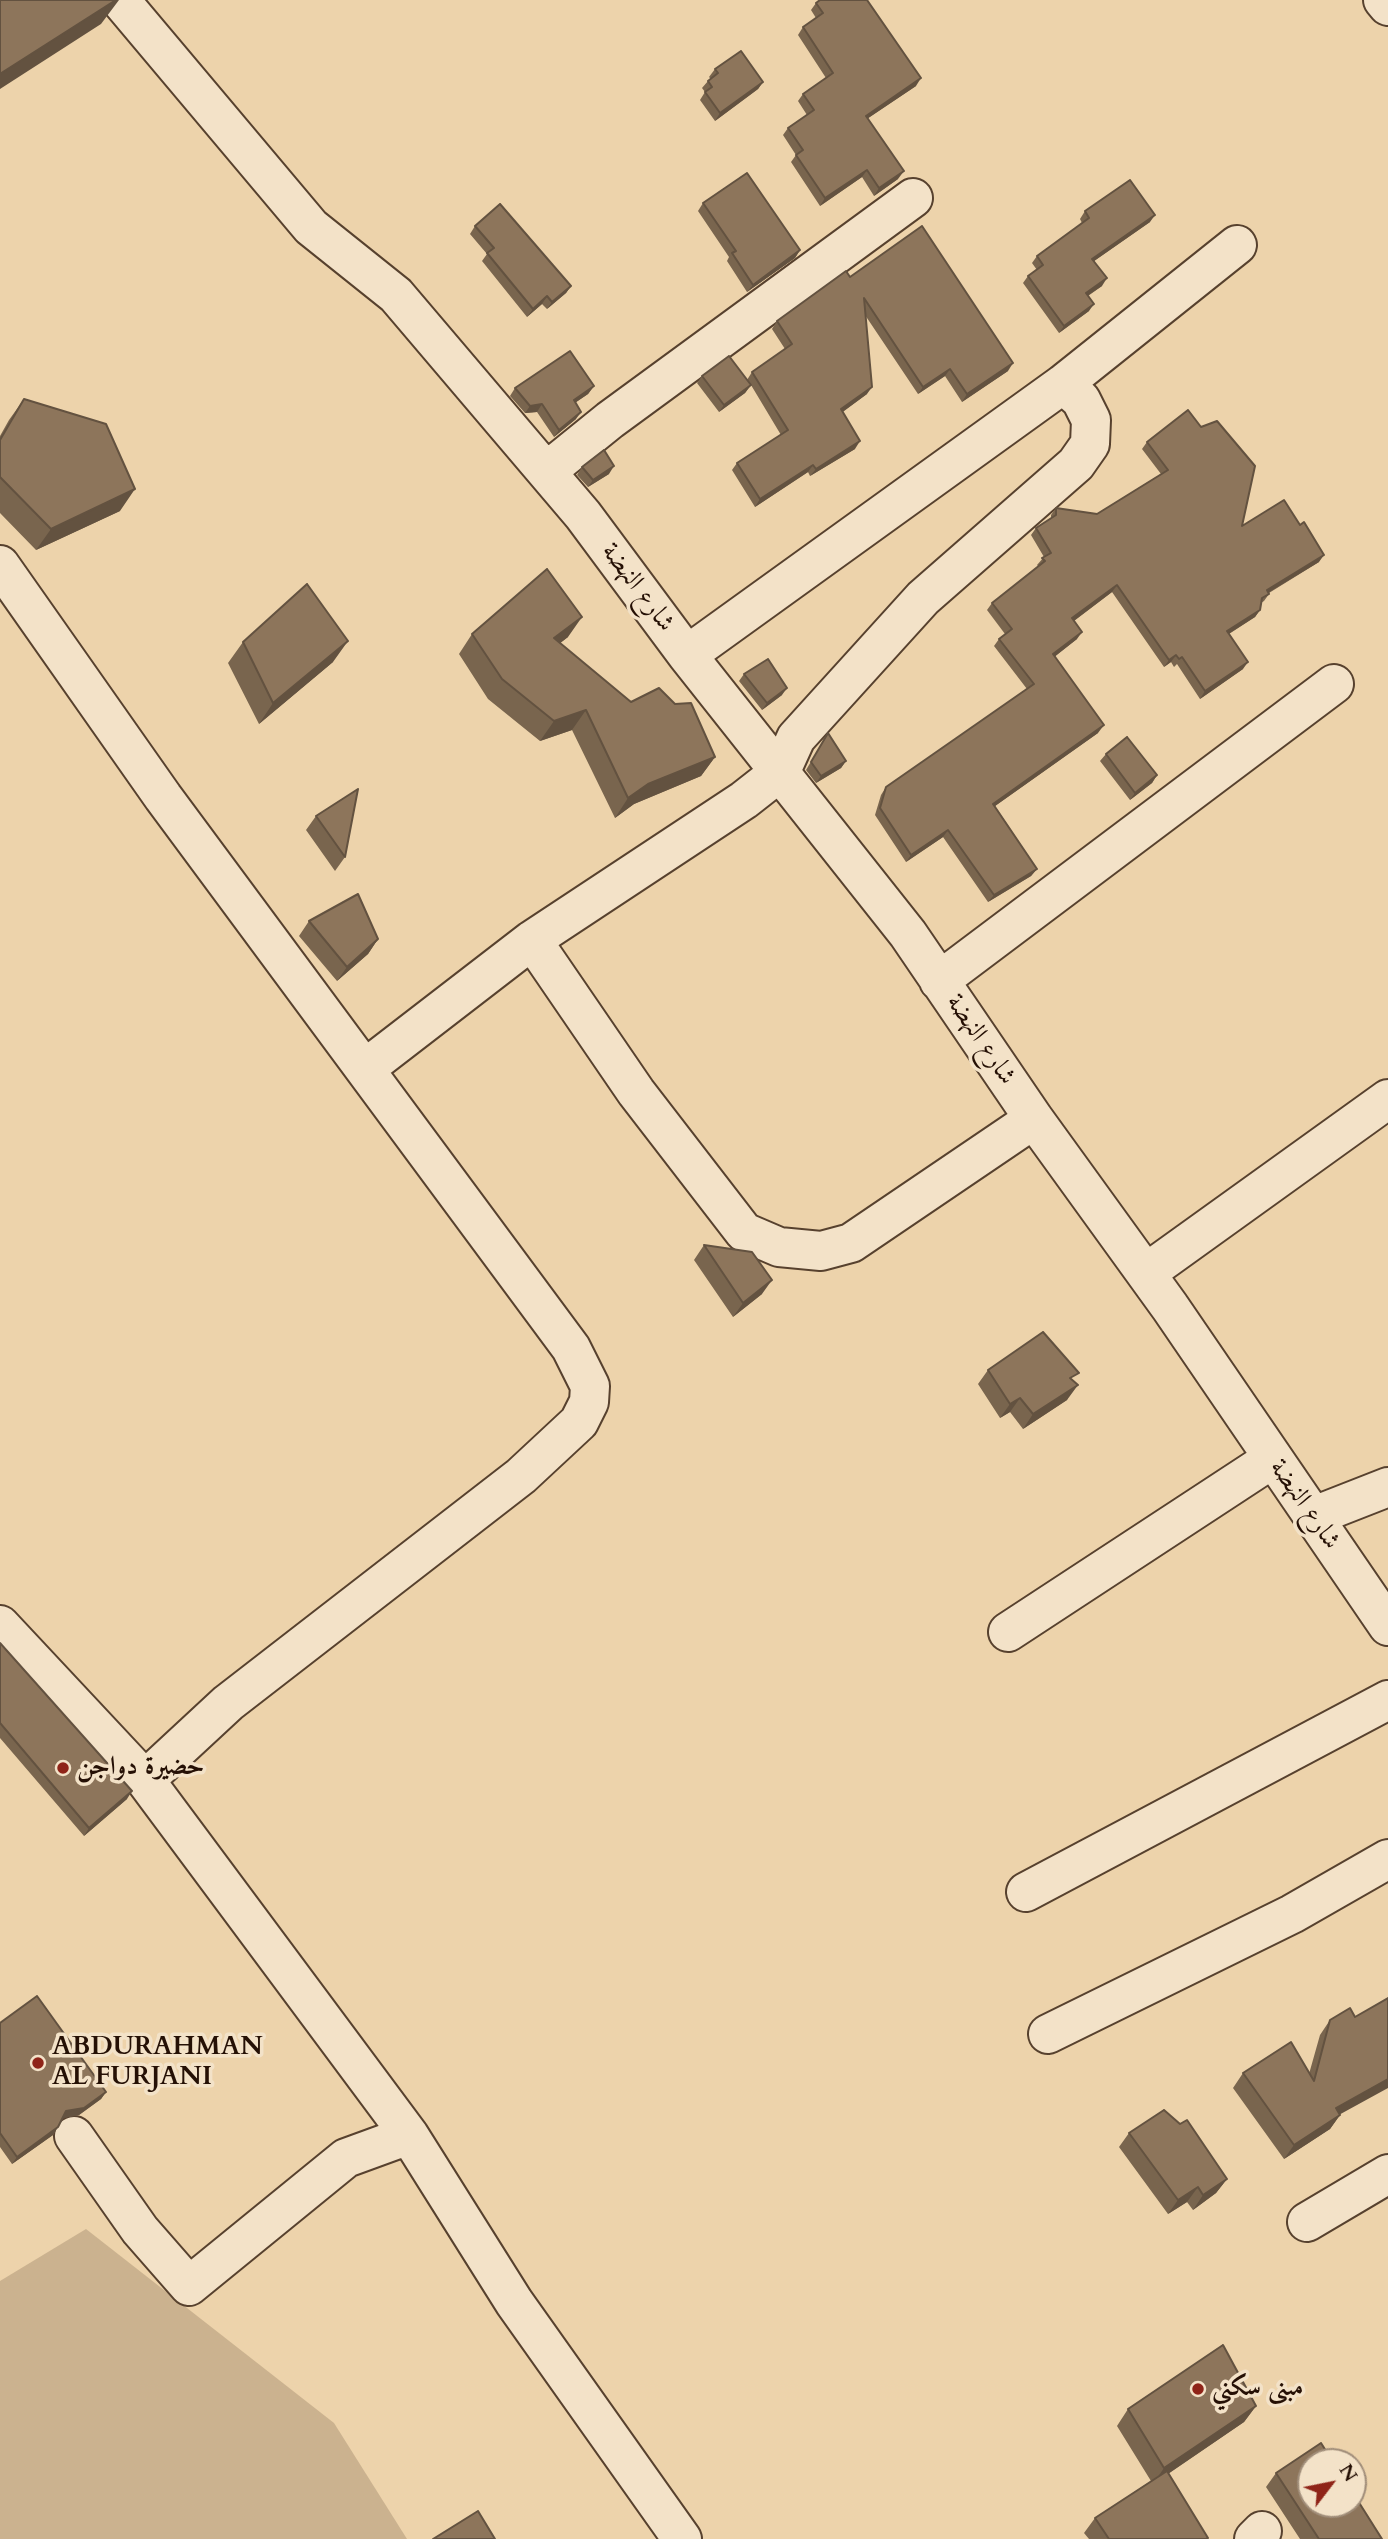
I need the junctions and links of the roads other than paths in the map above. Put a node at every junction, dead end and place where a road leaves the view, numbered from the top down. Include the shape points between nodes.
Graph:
1 (120, 0) edge
2 (1383, 0) edge
3 (1388, 6) edge
4 (913, 198) dead end
5 (1237, 245) dead end
6 (1063, 384) junction
7 (547, 471) junction
8 (0, 565) edge
9 (687, 655) junction
10 (1334, 684) dead end
11 (781, 771) junction
12 (532, 940) junction
13 (939, 981) junction
14 (366, 1068) junction
15 (1388, 1099) edge
16 (1034, 1119) junction
17 (1146, 1273) junction
18 (1272, 1459) junction
19 (1388, 1487) edge
20 (1314, 1516) junction
21 (0, 1625) edge
22 (1388, 1626) edge
23 (1008, 1632) dead end
24 (1388, 1700) edge
25 (145, 1780) junction
26 (1388, 1858) edge
27 (1026, 1892) dead end
28 (1048, 2034) dead end
29 (409, 2135) junction
30 (74, 2136) dead end
31 (1388, 2174) edge
32 (1307, 2222) dead end
33 (682, 2539) edge

1 - 7 street, شارع النهضة via 311,228 396,295
2 - 3 street
4 - 7 street
5 - 6 street
6 - 9 street
6 - 11 street via 1081,400 1091,420 1090,444 1076,464 923,598 796,738
7 - 9 street, شارع النهضة
8 - 14 street via 171,808
9 - 11 street, شارع النهضة
10 - 13 street
11 - 12 street
11 - 13 street, شارع النهضة
12 - 14 street
12 - 16 street via 636,1092 744,1232 779,1247 821,1251 851,1243
13 - 16 street, شارع النهضة
14 - 25 street via 571,1348 587,1377 589,1402 579,1422 521,1476 228,1703
15 - 17 street
16 - 17 street, شارع النهضة
17 - 18 street, شارع النهضة
18 - 20 street, شارع النهضة
18 - 23 street
19 - 20 street
20 - 22 street, شارع النهضة
21 - 25 street
24 - 27 street
25 - 29 street
26 - 28 street via 1292,1914
29 - 30 street via 346,2158 189,2286 140,2230
29 - 33 street via 514,2302
31 - 32 street

